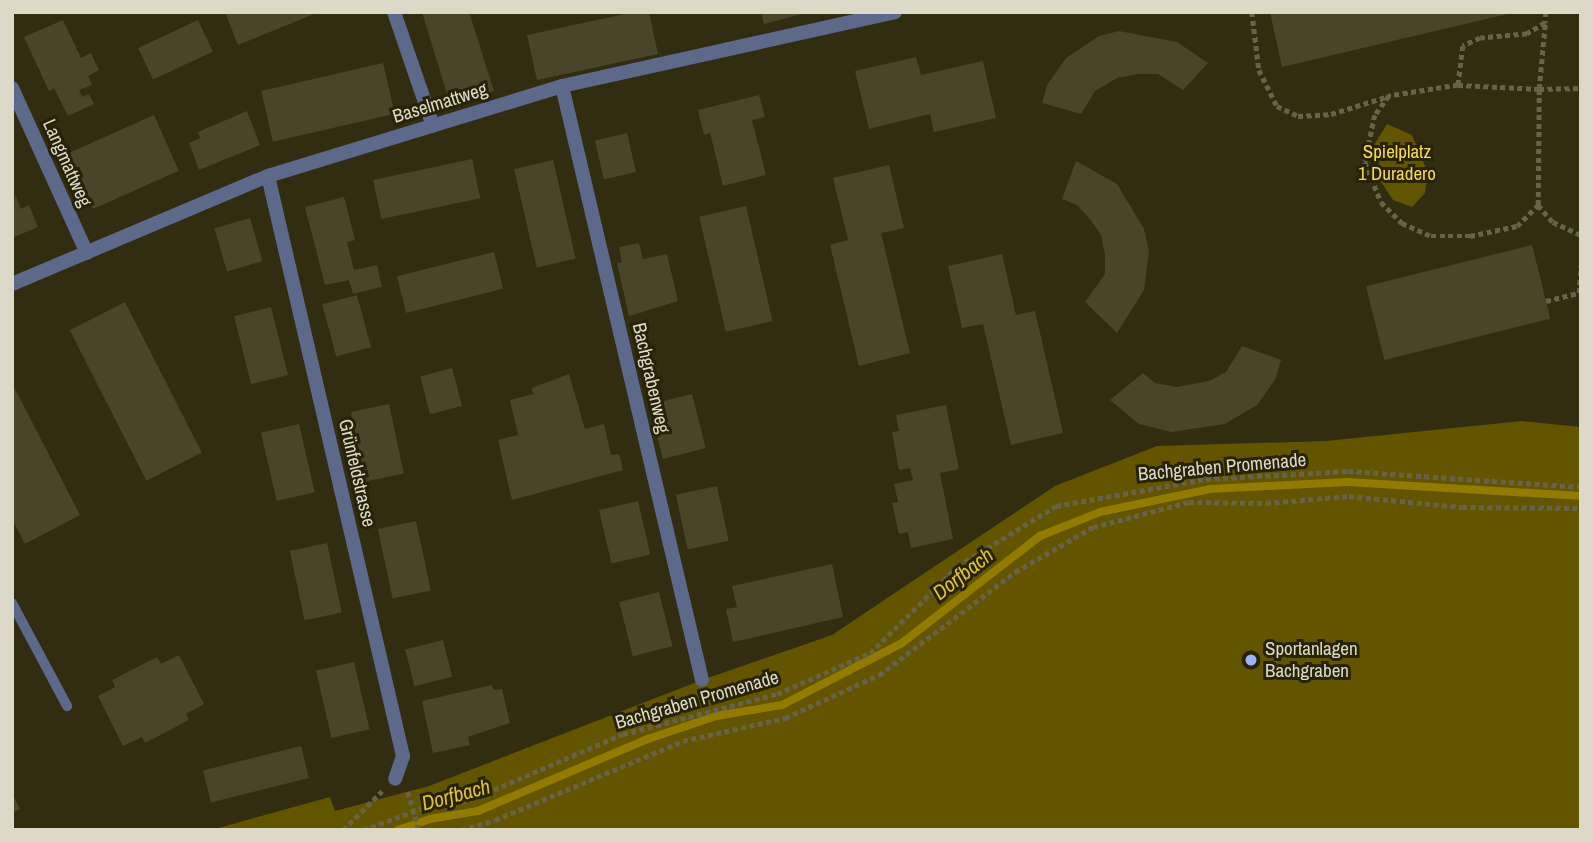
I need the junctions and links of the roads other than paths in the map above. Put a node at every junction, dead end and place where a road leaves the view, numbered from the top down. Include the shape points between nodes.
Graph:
1 (394, 12) edge
2 (895, 12) edge
3 (860, 16) edge
4 (562, 86) junction
5 (12, 88) edge
6 (433, 126) junction
7 (268, 176) junction
8 (87, 253) junction
9 (12, 284) edge
10 (12, 603) edge
11 (702, 680) dead end
12 (67, 706) dead end
13 (395, 779) road end

1 - 6 street
2 - 3 street, Baselmattweg
3 - 4 street, Baselmattweg
4 - 6 street, Baselmattweg
4 - 11 street, Bachgrabenweg
5 - 8 street, Langmattweg
6 - 7 street, Baselmattweg
7 - 8 street, Baselmattweg
7 - 13 street, Grünfeldstrasse via 403,756
8 - 9 street, Baselmattweg
10 - 12 lane

